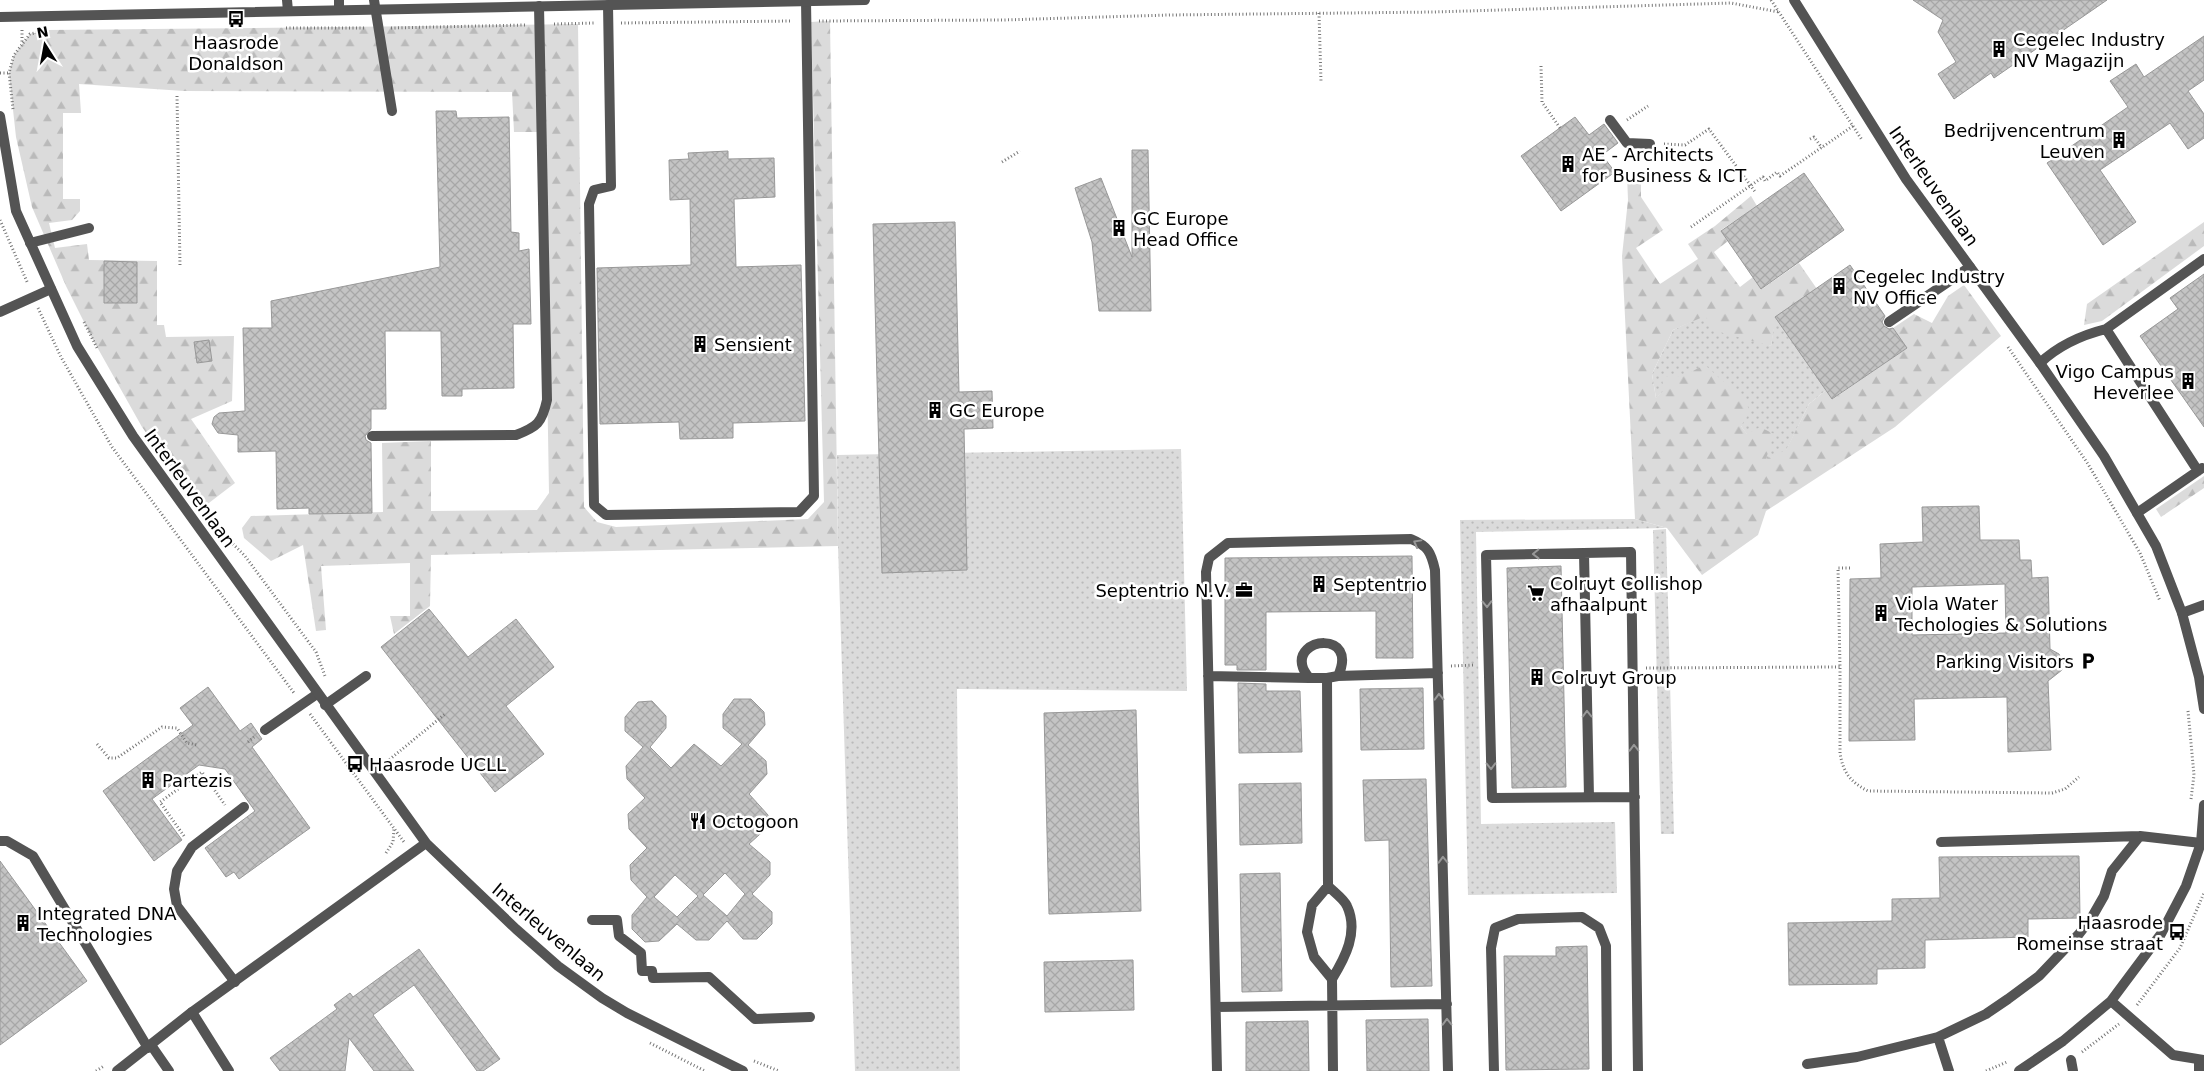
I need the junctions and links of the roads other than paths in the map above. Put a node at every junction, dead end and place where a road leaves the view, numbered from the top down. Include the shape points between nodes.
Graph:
1 (287, 0) edge
2 (866, 0) edge
3 (1794, 0) edge
4 (739, 1) edge
5 (806, 1) junction
6 (417, 4) edge
7 (339, 5) edge
8 (374, 5) edge
9 (608, 5) junction
10 (539, 6) junction
11 (288, 11) junction
12 (0, 17) edge
13 (392, 111) dead end
14 (0, 116) edge
15 (1610, 120) dead end
16 (1650, 144) road end
17 (89, 228) dead end
18 (30, 243) junction
19 (2204, 259) edge
20 (1970, 267) junction
21 (51, 290) junction
22 (0, 312) edge
23 (1889, 322) dead end
24 (2106, 329) junction
25 (2040, 363) junction
26 (372, 436) dead end
27 (2201, 469) edge
28 (2137, 513) junction
29 (1584, 553) junction
30 (2204, 605) edge
31 (2182, 614) junction
32 (1438, 670) junction
33 (366, 676) dead end
34 (1208, 676) junction
35 (1338, 676) junction
36 (2201, 676) edge
37 (1309, 678) junction
38 (1326, 678) junction
39 (317, 694) junction
40 (325, 705) junction
41 (2204, 709) edge
42 (265, 730) dead end
43 (1589, 797) junction
44 (1635, 797) junction
45 (2204, 805) edge
46 (244, 807) dead end
47 (2140, 836) junction
48 (0, 841) edge
49 (1941, 842) dead end
50 (426, 843) junction
51 (2201, 843) junction
52 (1328, 886) junction
53 (592, 920) dead end
54 (1332, 979) junction
55 (235, 982) junction
56 (2111, 1001) junction
57 (1447, 1004) junction
58 (1332, 1006) junction
59 (1216, 1007) junction
60 (192, 1012) junction
61 (810, 1017) dead end
62 (1938, 1037) junction
63 (149, 1046) junction
64 (2071, 1060) road end
65 (2202, 1060) edge
66 (1807, 1064) dead end
67 (117, 1071) edge
68 (169, 1071) edge
69 (229, 1071) edge
70 (743, 1071) edge
71 (1217, 1071) edge
72 (1333, 1071) edge
73 (1448, 1071) edge
74 (1494, 1071) edge
75 (1607, 1071) edge
76 (1638, 1071) edge
77 (1949, 1071) edge
78 (2018, 1071) edge
79 (2073, 1071) edge
80 (2198, 1071) edge

1 - 11 street
2 - 5 street
3 - 20 street, Interleuvenlaan via 1906,179
4 - 5 street
4 - 9 street
5 - 9 street via 814,496 799,512 606,515 594,505 589,204 594,190 611,186
6 - 8 street
6 - 10 street
7 - 8 street
7 - 11 street
8 - 13 street
9 - 10 street
10 - 26 street via 547,400 543,418 531,429 516,435
11 - 12 street
14 - 18 street, Interleuvenlaan via 16,211
15 - 16 street via 1627,143
17 - 18 street
18 - 21 street, Interleuvenlaan
19 - 24 street
20 - 23 street
20 - 25 street, Interleuvenlaan
21 - 22 street
21 - 39 street, Interleuvenlaan via 77,346 133,436
24 - 25 street via 2088,333
24 - 27 street
25 - 28 street, Interleuvenlaan via 2104,456
27 - 28 street
28 - 31 street, Interleuvenlaan via 2156,546
43 -> 29 street
29 -> 43 street via 1486,555 1488,664 1492,798
44 -> 29 street via 1631,552
30 - 31 street
31 - 36 street, Interleuvenlaan
32 -> 34 street via 1435,570 1431,552 1420,543 1411,538 1228,542 1209,558 1206,572
32 - 35 street
57 -> 32 street
33 - 40 street
34 - 37 street
34 - 59 street
35 - 37 street via 1343,665 1339,650 1329,643 1317,643 1306,650 1302,660 1302,668
35 - 38 street
36 - 41 street, Interleuvenlaan
37 - 38 street
38 - 52 street
39 - 40 street, Interleuvenlaan
39 - 42 street
40 - 50 street, Interleuvenlaan
43 - 44 street
44 - 76 street
45 - 51 street
46 - 55 street via 192,847 177,871 174,889 177,906
47 - 49 street
47 - 51 street
47 - 62 street via 2112,871 2104,896 2092,917 2039,976 1986,1014
48 - 63 street via 7,841 33,856
50 - 55 street
50 - 70 street, Interleuvenlaan via 558,966 602,998
51 - 56 street via 2186,886 2161,934
52 - 54 street via 1347,906 1352,930 1346,957
52 - 54 street via 1312,905 1307,932 1314,957
53 - 61 street via 617,920 619,936 641,953 642,971 652,971 653,978 709,977 755,1019
54 - 58 street
55 - 60 street
56 - 65 street via 2173,1055
56 - 78 street via 2063,1041
57 - 58 street
73 -> 57 street
58 - 59 street
58 - 72 street
59 - 71 street
60 - 63 street
60 - 69 street
62 - 66 street via 1857,1057
62 - 77 street
63 - 67 street
63 - 68 street
64 - 79 street
65 - 80 street
74 - 75 street via 1491,948 1495,928 1518,919 1582,918 1599,928 1606,946

